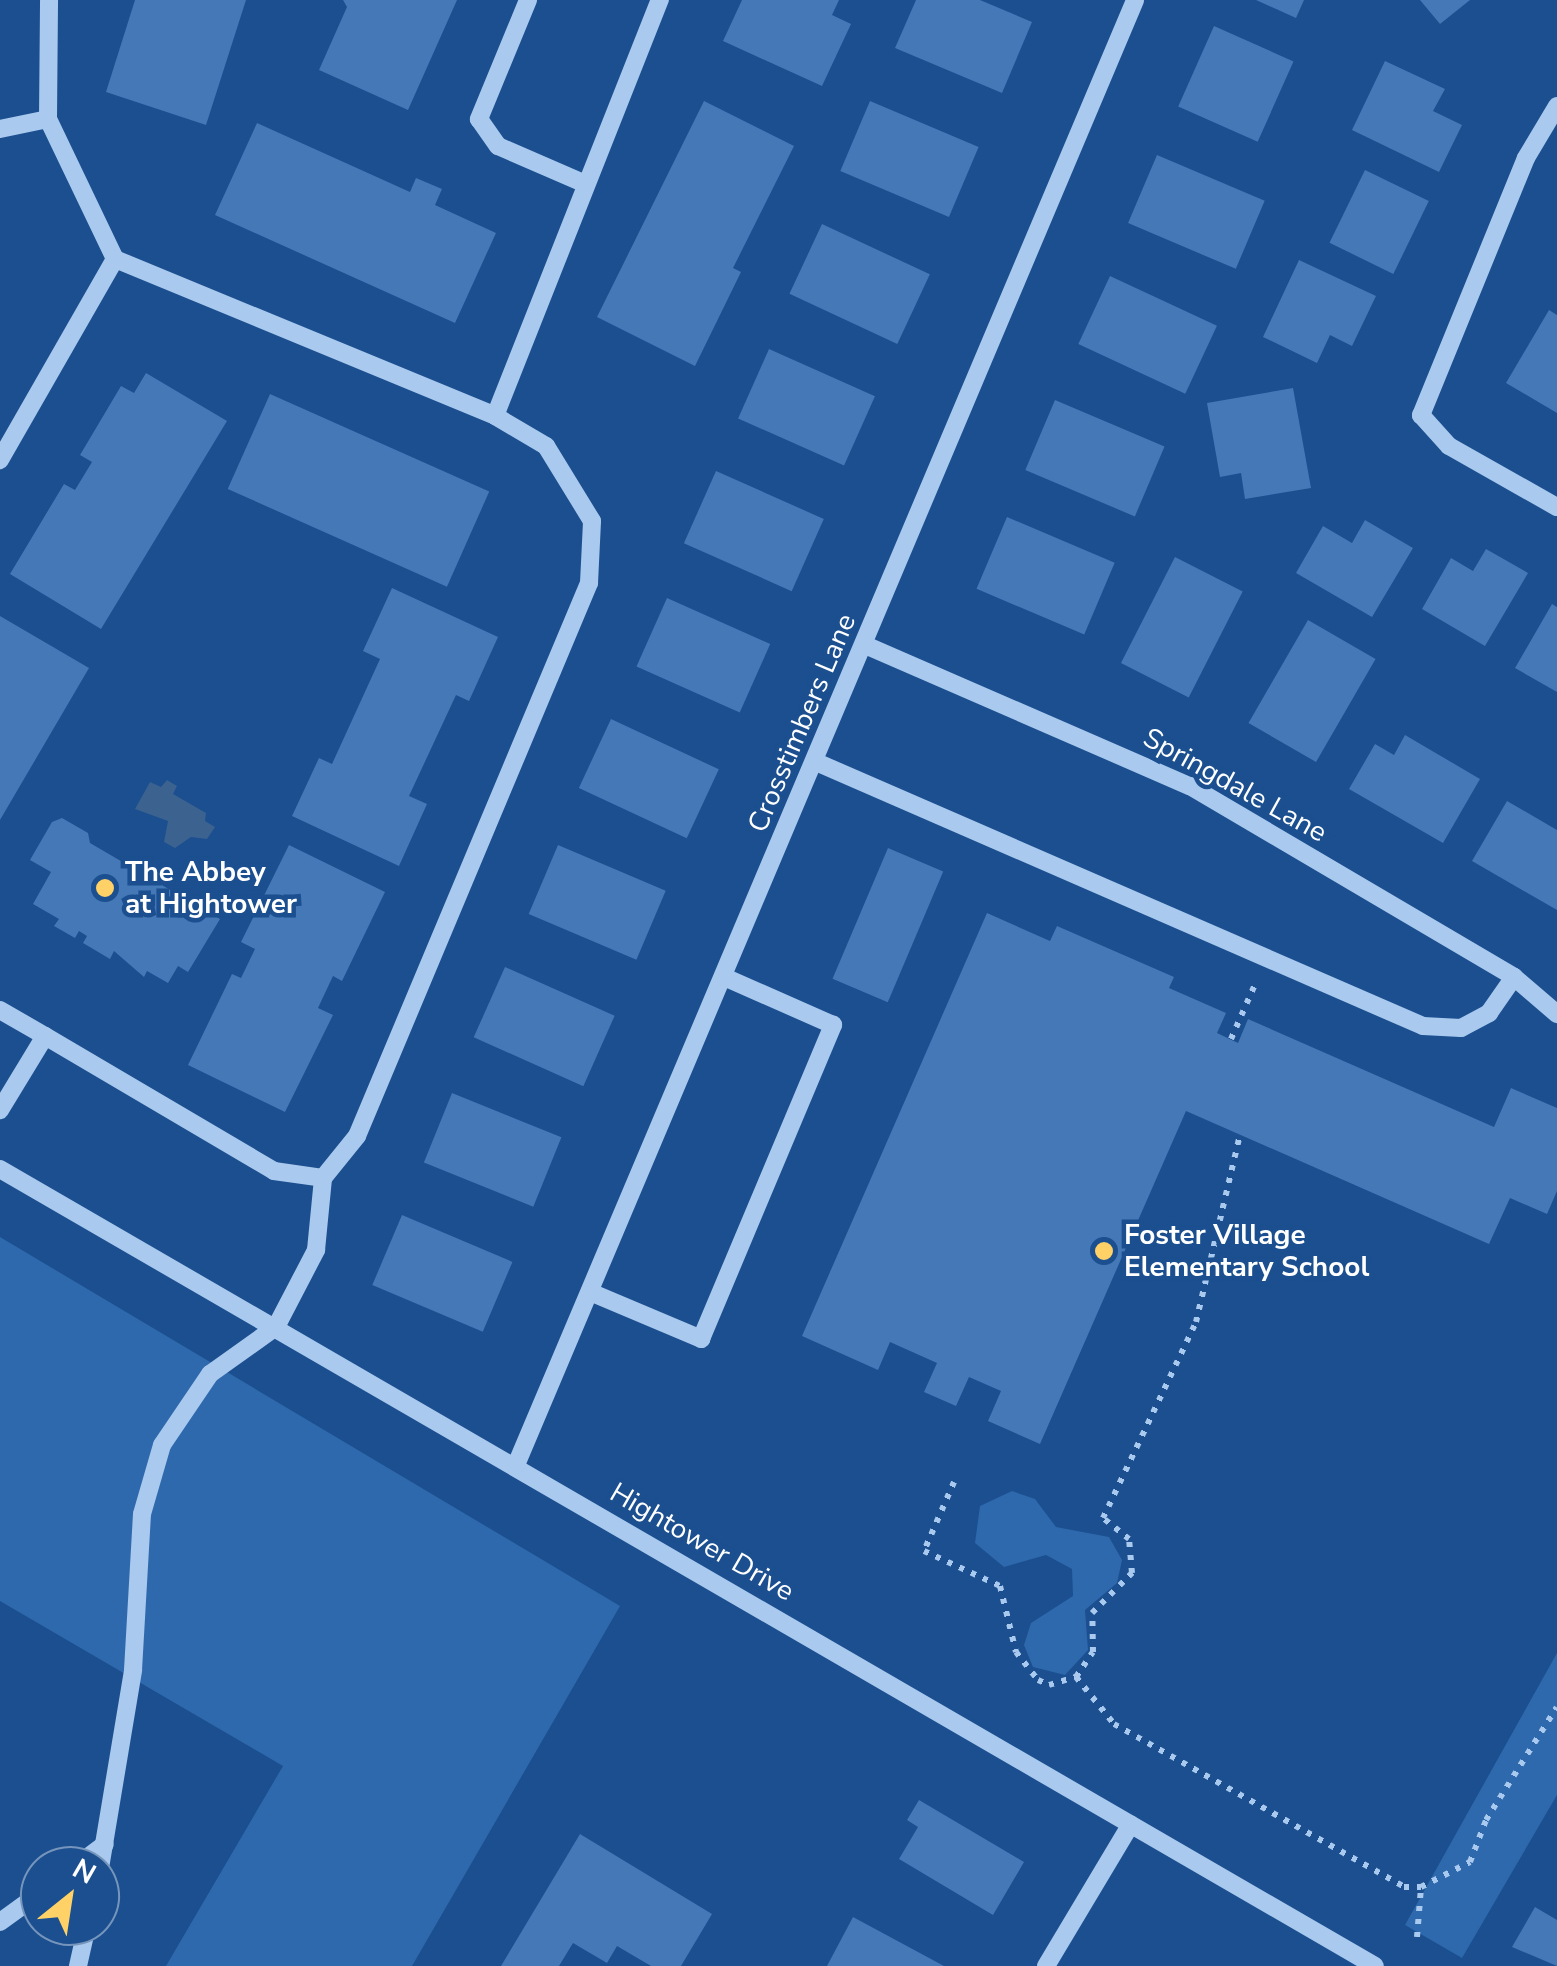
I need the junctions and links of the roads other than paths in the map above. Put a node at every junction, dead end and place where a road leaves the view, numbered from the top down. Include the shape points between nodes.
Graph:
1 (49, 0) edge
2 (528, 0) edge
3 (660, 0) edge
4 (1135, 0) edge
5 (1557, 106) edge
6 (48, 119) junction
7 (0, 129) edge
8 (584, 183) junction
9 (116, 259) junction
10 (495, 416) junction
11 (0, 460) edge
12 (1557, 507) edge
13 (865, 645) junction
14 (816, 762) junction
15 (1514, 977) junction
16 (724, 978) junction
17 (0, 1010) edge
18 (1557, 1014) edge
19 (45, 1036) junction
20 (0, 1110) edge
21 (0, 1169) edge
22 (323, 1178) junction
23 (590, 1292) junction
24 (276, 1327) junction
25 (516, 1465) junction
26 (1132, 1824) junction
27 (105, 1844) joint
28 (102, 1846) edge
29 (1046, 1966) edge
30 (1375, 1966) edge

1 - 6 street
2 - 8 street via 479,119 498,146
3 - 8 street
4 - 13 street, Crosstimbers Lane
5 - 12 street via 1526,158 1421,416 1449,446
6 - 7 street
6 - 9 street
8 - 10 street
9 - 10 street
9 - 11 street
10 - 22 street via 546,446 592,521 589,583 357,1136
13 - 14 street, Crosstimbers Lane
13 - 15 street, Springdale Lane via 1190,786
14 - 15 street via 1423,1026 1461,1028 1489,1013
14 - 16 street, Crosstimbers Lane
15 - 18 street, Springdale Lane
16 - 23 street, Crosstimbers Lane
16 - 23 street via 833,1025 701,1339
17 - 19 street
19 - 20 street
19 - 22 street via 274,1171
21 - 24 street, Hightower Drive
22 - 24 street via 316,1250
23 - 25 street, Crosstimbers Lane
24 - 25 street, Hightower Drive
24 - 27 street via 210,1374 162,1445 142,1514 133,1670
25 - 26 street, Hightower Drive
26 - 29 street
26 - 30 street, Hightower Drive
27 - 28 street

